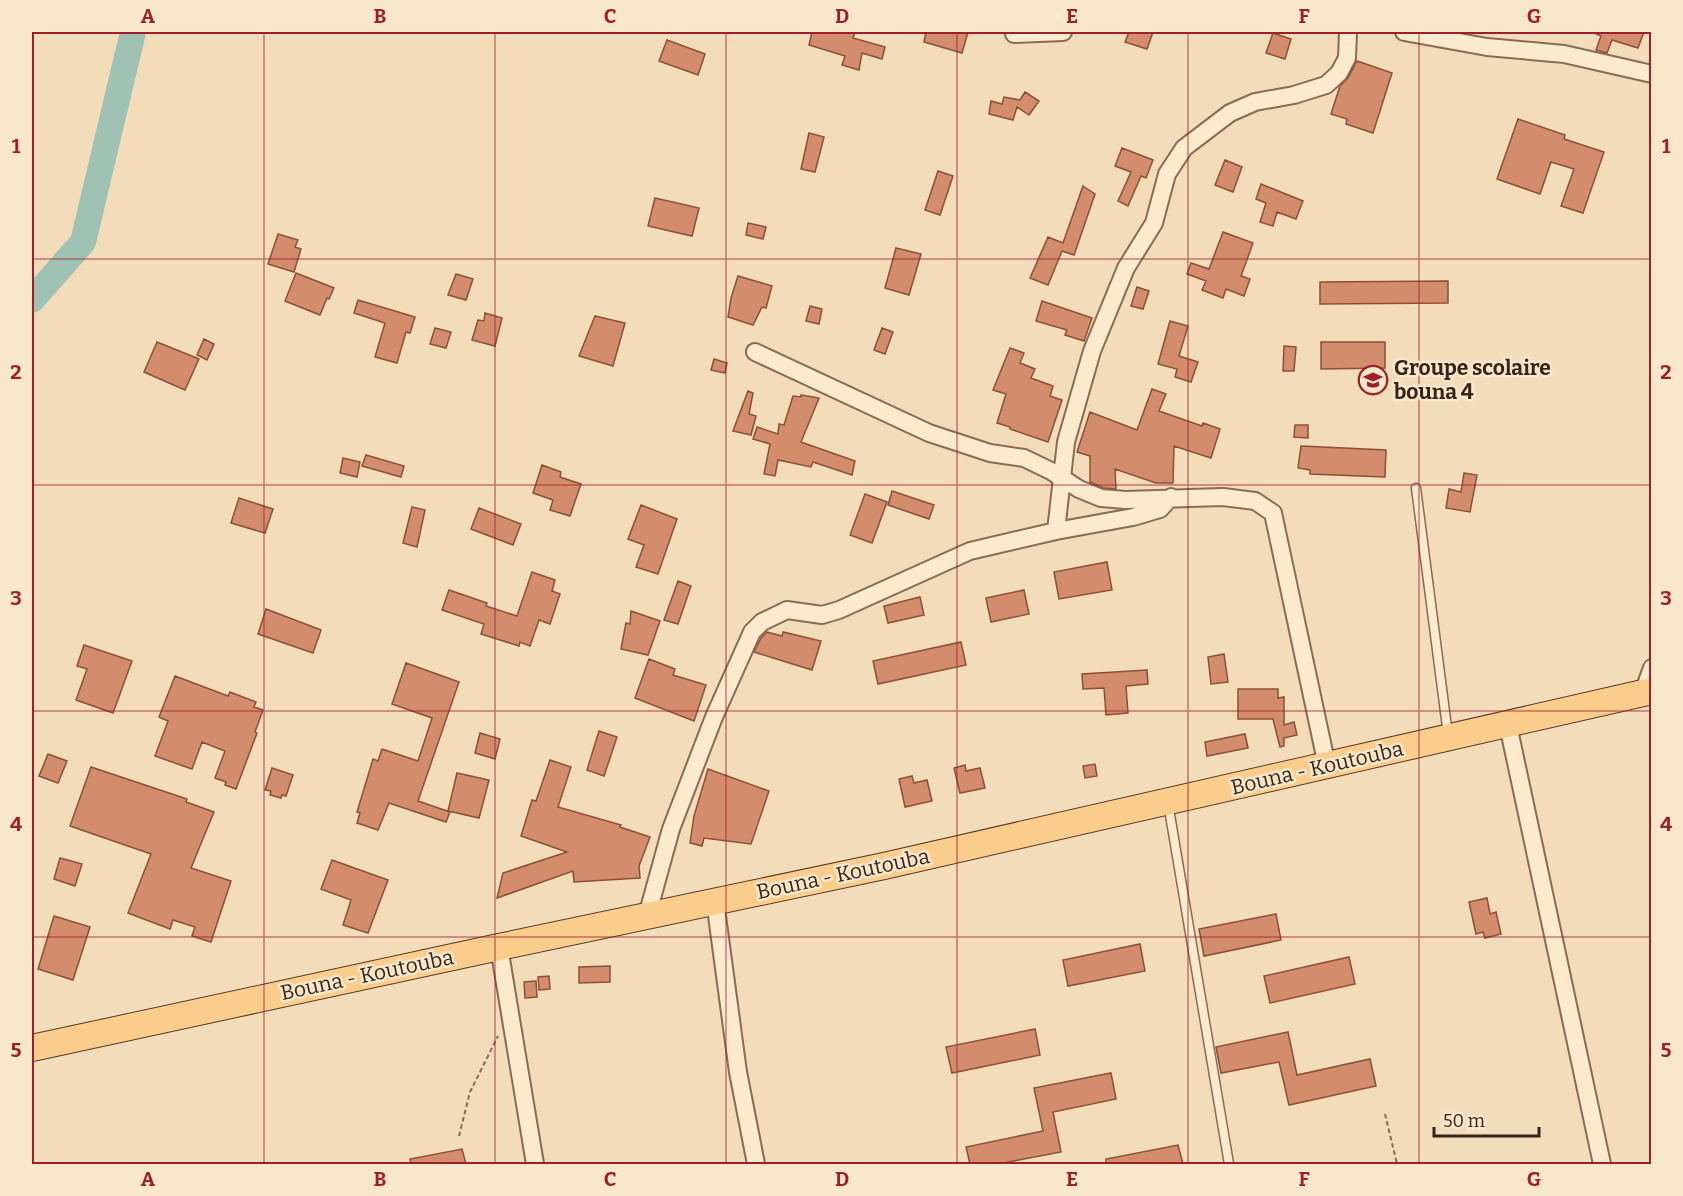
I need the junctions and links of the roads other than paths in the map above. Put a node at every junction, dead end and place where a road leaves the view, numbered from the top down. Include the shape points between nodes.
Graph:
1 (1064, 32) edge
2 (1348, 32) edge
3 (1404, 32) edge
4 (1014, 34) dead end
5 (1652, 74) edge
6 (754, 352) dead end
7 (1061, 478) junction
8 (1416, 488) dead end
9 (1171, 497) junction
10 (1056, 531) junction
11 (1652, 668) edge
12 (1647, 692) edge
13 (1508, 725) junction
14 (1449, 738) junction
15 (1327, 766) junction
16 (1168, 803) junction
17 (716, 901) junction
18 (647, 916) junction
19 (499, 947) junction
20 (32, 1048) edge
21 (535, 1164) edge
22 (756, 1164) edge
23 (1229, 1164) edge
24 (1602, 1164) edge

1 - 4 street
2 - 7 street via 1347,58 1326,85 1230,112 1185,148 1167,174 1154,223 1126,268 1092,351 1066,442
3 - 5 street via 1487,47 1564,54
6 - 7 street via 929,433 990,453 1024,458
7 - 9 street via 1101,498
7 - 10 street
8 - 14 lane
9 - 10 street via 1160,509 1133,517
9 - 15 street via 1254,501 1273,513
10 - 18 street via 970,551 839,610 822,615 787,610 762,622 752,632 714,717 671,829
11 - 12 street
12 - 13 main road, Bouna - Koutouba
13 - 14 main road, Bouna - Koutouba
13 - 24 street
14 - 15 main road, Bouna - Koutouba
15 - 16 main road, Bouna - Koutouba
16 - 17 main road, Bouna - Koutouba
16 - 23 lane
17 - 18 main road, Bouna - Koutouba
17 - 22 street via 738,1072
18 - 19 main road, Bouna - Koutouba
19 - 20 main road, Bouna - Koutouba
19 - 21 street

